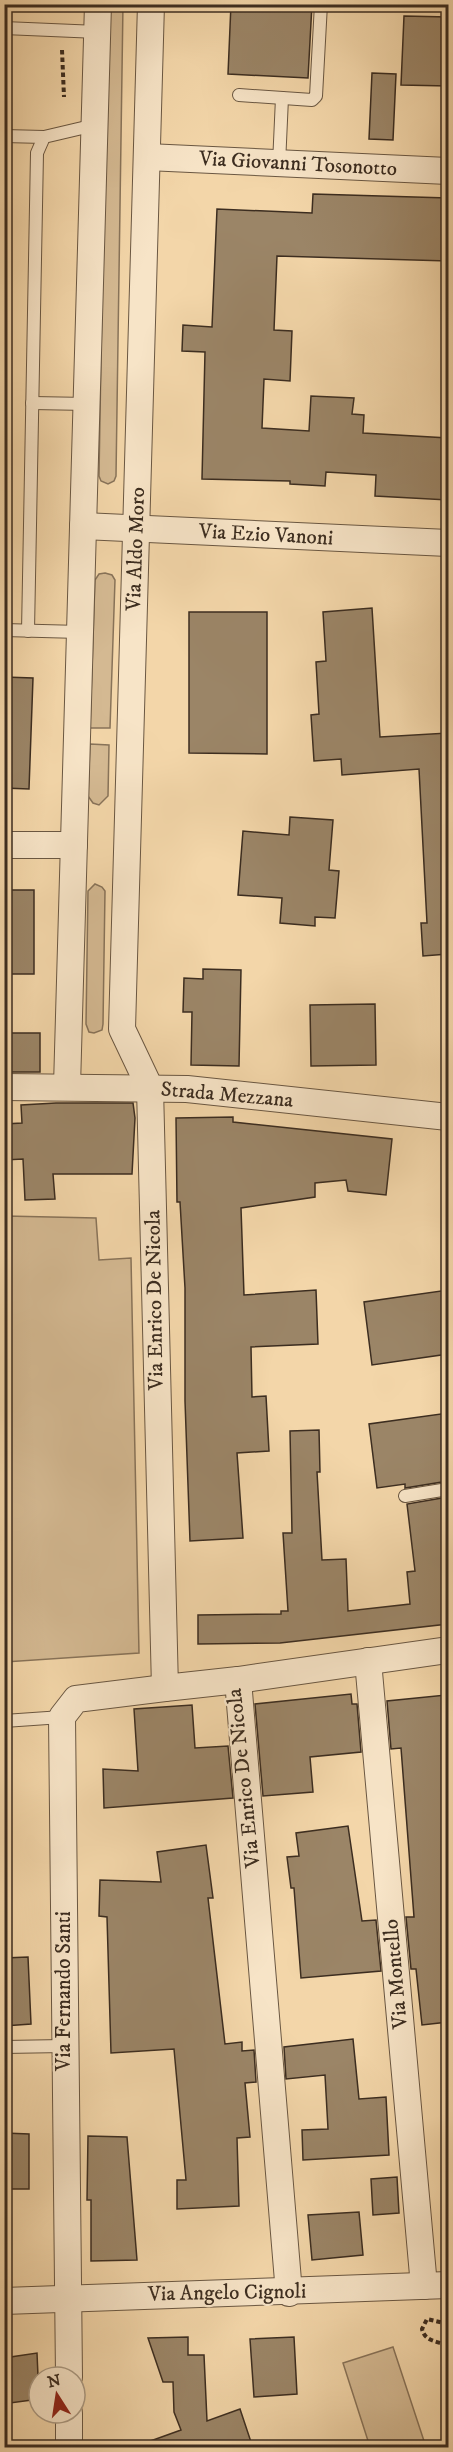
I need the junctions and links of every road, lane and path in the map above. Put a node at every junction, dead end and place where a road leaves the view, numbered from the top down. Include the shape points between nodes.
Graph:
1 (98, 4) edge
2 (151, 4) edge
3 (321, 4) edge
4 (4, 28) edge
5 (98, 32) junction
6 (239, 95) dead end
7 (282, 98) junction
8 (95, 125) junction
9 (4, 136) edge
10 (44, 137) junction
11 (147, 157) junction
12 (279, 164) junction
13 (448, 171) edge
14 (32, 403) junction
15 (88, 404) junction
16 (83, 526) junction
17 (136, 528) junction
18 (448, 543) edge
19 (4, 630) edge
20 (28, 631) junction
21 (80, 632) junction
22 (4, 845) edge
23 (74, 845) junction
24 (67, 1086) junction
25 (4, 1087) edge
26 (150, 1088) junction
27 (448, 1117) edge
28 (448, 1489) edge
29 (405, 1496) dead end
30 (448, 1650) edge
31 (368, 1661) junction
32 (238, 1680) junction
33 (165, 1688) junction
34 (62, 1717) junction
35 (4, 1721) edge
36 (64, 2046) junction
37 (4, 2047) edge
38 (436, 2286) edge
39 (289, 2293) junction
40 (69, 2298) junction
41 (4, 2301) edge
42 (448, 2324) edge
43 (448, 2346) edge
44 (69, 2365) edge
45 (69, 2425) edge
46 (69, 2448) edge

1 - 5 street
2 - 11 street, Via Aldo Moro
3 - 7 lane via 316,96 312,100
4 - 5 lane
5 - 8 street
6 - 7 lane
7 - 12 lane
8 - 10 lane
8 - 15 street
9 - 10 lane
10 - 14 lane via 37,153
11 - 12 street, Via Giovanni Tosonotto
11 - 17 street, Via Aldo Moro
12 - 13 street, Via Giovanni Tosonotto
14 - 15 lane
14 - 20 lane
15 - 16 street
16 - 17 street, Via Ezio Vanoni
16 - 21 street
17 - 18 street, Via Ezio Vanoni
17 - 26 street, Via Aldo Moro via 122,1029
19 - 20 lane
20 - 21 lane
21 - 23 street
22 - 23 street
23 - 24 street
24 - 25 street, Strada Mezzana
24 - 26 street, Strada Mezzana
26 - 27 street, Strada Mezzana
26 - 33 street, Via Enrico De Nicola
28 - 29 lane
30 - 31 street
31 - 32 street
31 - 38 street, Via Montello
32 - 33 street, Via Enrico De Nicola
32 - 39 street, Via Enrico De Nicola
33 - 34 street via 76,1699
34 - 35 lane
34 - 36 street, Via Fernando Santi
36 - 37 lane
36 - 40 street, Via Fernando Santi
38 - 39 street, Via Angelo Cignoli
39 - 40 street, Via Angelo Cignoli
40 - 41 street, Via Angelo Cignoli
40 - 44 street, Via Fernando Santi
42 - 43 path via 427,2319 422,2329 429,2340
45 - 46 street

